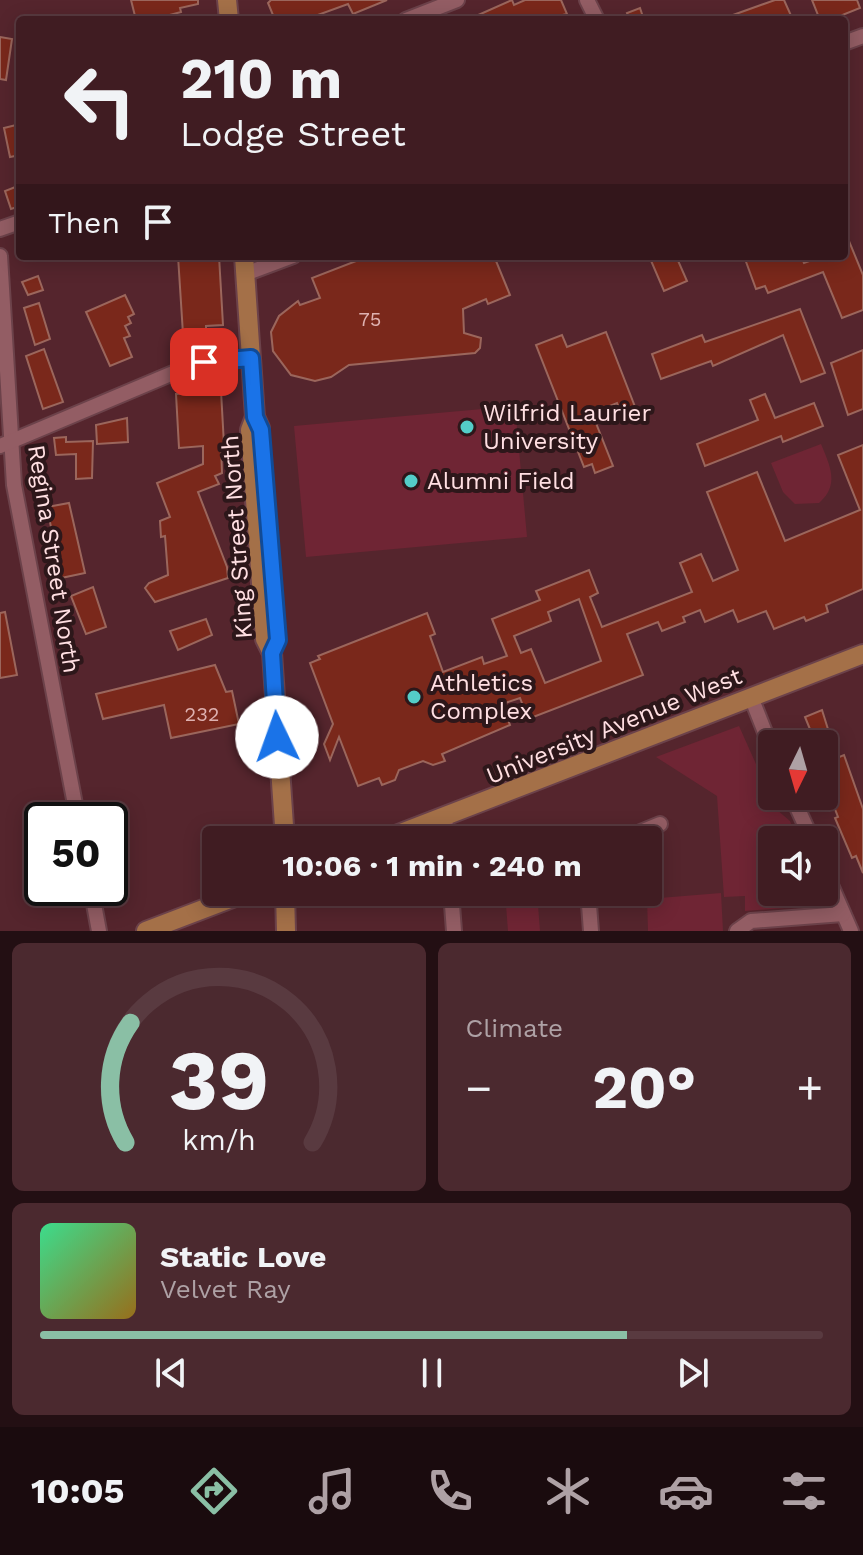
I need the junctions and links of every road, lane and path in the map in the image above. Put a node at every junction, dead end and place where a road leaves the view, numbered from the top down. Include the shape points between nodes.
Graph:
1 (457, 0) edge
2 (416, 16) edge
3 (0, 256) edge
4 (271, 260) edge
5 (244, 265) edge
6 (251, 358) junction
7 (6, 444) edge
8 (863, 654) edge
9 (751, 697) junction
10 (764, 730) edge
11 (75, 802) edge
12 (445, 817) junction
13 (660, 824) dead end
14 (284, 826) edge
15 (421, 826) edge
16 (446, 826) edge
17 (655, 826) edge
18 (838, 902) edge
19 (94, 906) edge
20 (211, 906) edge
21 (285, 906) edge
22 (452, 906) edge
23 (589, 906) edge
24 (843, 914) junction
25 (738, 929) edge
26 (99, 931) edge
27 (146, 931) edge
28 (286, 931) edge
29 (454, 931) edge
30 (591, 931) edge
31 (851, 931) edge

1 - 2 street
3 - 7 street, Regina Street North
4 - 5 street
5 - 6 main road, King Street North
6 - 7 street via 192,365
6 - 14 main road, King Street North via 259,572 265,639 272,653
7 - 11 street, Regina Street North
8 - 9 main road, University Avenue West
9 - 10 street
9 - 12 main road, University Avenue West
12 - 15 main road, University Avenue West
12 - 16 street
13 - 17 street
18 - 24 street
19 - 26 street
20 - 27 main road
21 - 28 main road
22 - 29 street
23 - 30 street
24 - 25 street via 751,921
24 - 31 street

